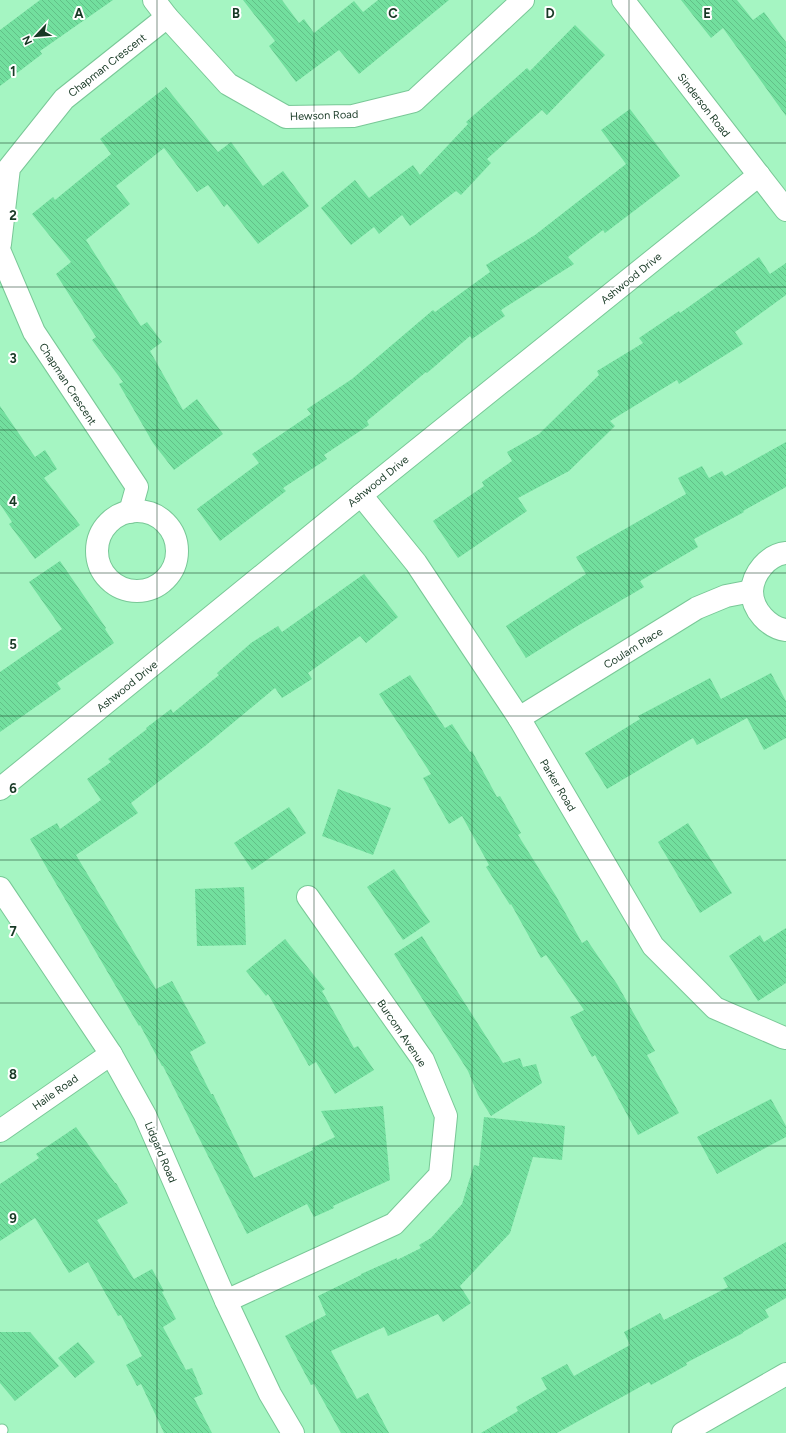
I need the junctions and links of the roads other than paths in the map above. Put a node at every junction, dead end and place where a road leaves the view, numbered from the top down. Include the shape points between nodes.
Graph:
1 (154, 0) edge
2 (524, 0) edge
3 (623, 0) edge
4 (167, 17) junction
5 (758, 175) junction
6 (786, 210) edge
7 (0, 244) edge
8 (0, 252) edge
9 (361, 495) junction
10 (130, 512) dead end
11 (786, 552) edge
12 (752, 591) junction
13 (786, 630) edge
14 (519, 718) junction
15 (0, 789) edge
16 (0, 888) edge
17 (308, 897) dead end
18 (786, 1038) edge
19 (111, 1054) junction
20 (0, 1130) edge
21 (226, 1301) junction
22 (786, 1374) edge
23 (691, 1431) edge
24 (293, 1433) edge

1 - 4 street, Hewson Road
2 - 4 street, Hewson Road via 414,101 353,116 286,117 228,84
3 - 5 street, Sinderson Road
4 - 7 street, Chapman Crescent via 64,99 9,168
5 - 6 street, Sinderson Road
5 - 9 street, Ashwood Drive
8 - 10 street, Chapman Crescent via 34,332 137,487
9 - 14 street, Parker Road via 416,564
9 - 15 street, Ashwood Drive
11 - 12 street via 763,564 756,574
12 - 13 street via 759,612 768,622
12 - 14 street, Coulam Place via 726,596 697,608
14 - 18 street, Parker Road via 653,946 714,1008
16 - 19 street, Lidgard Road
17 - 21 street, Burcom Avenue via 423,1060 446,1116 440,1175 394,1224
19 - 20 street, Haile Road
19 - 21 street, Lidgard Road via 144,1115
21 - 24 street, Lidgard Road via 270,1394
22 - 23 street

